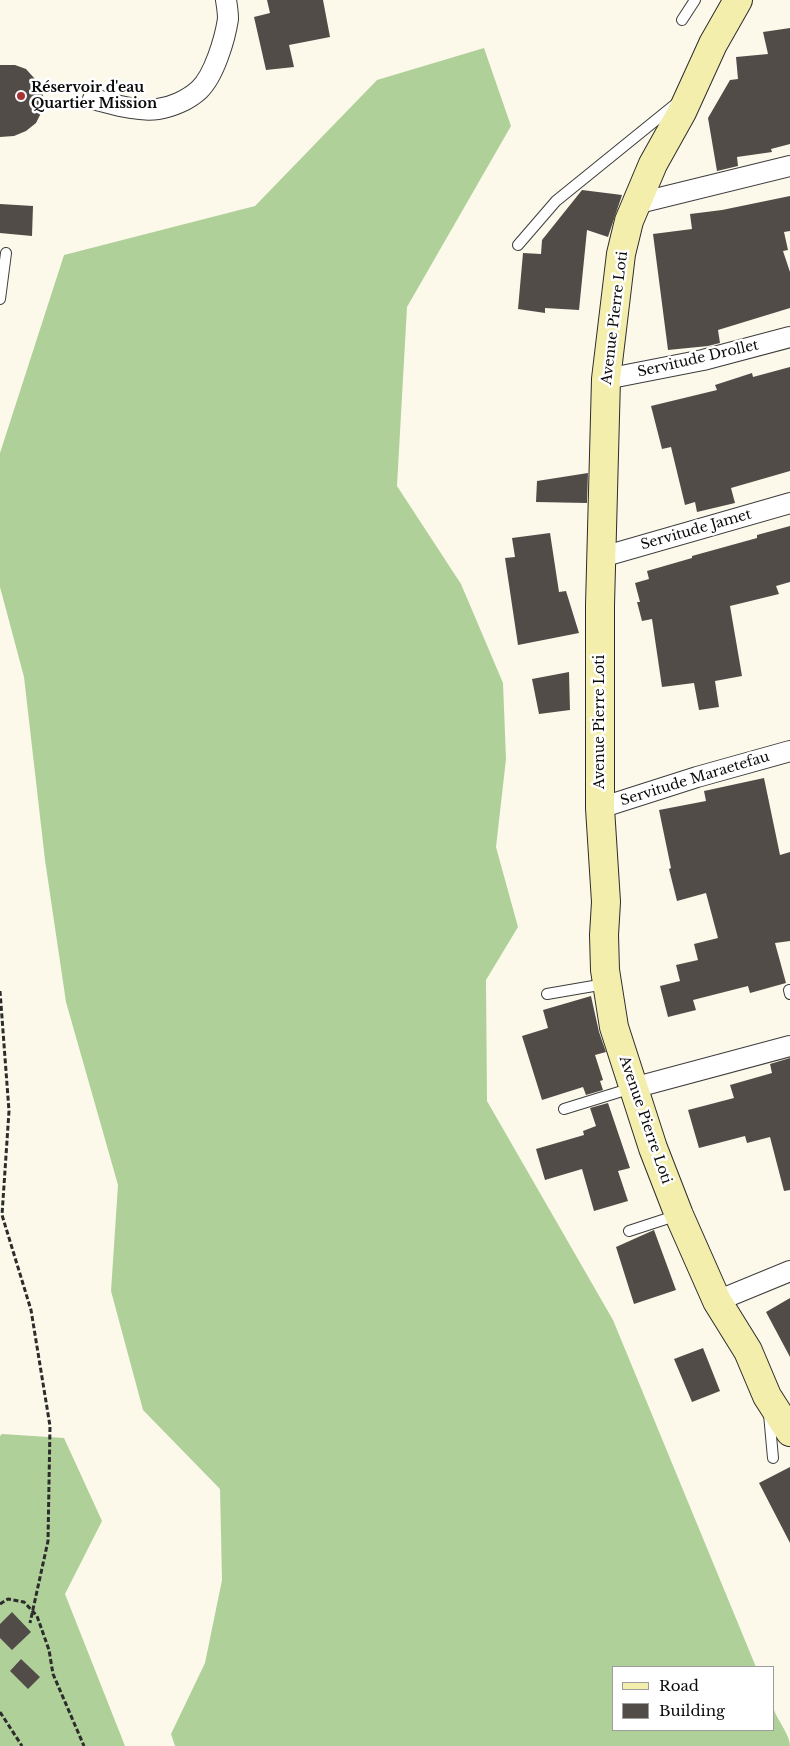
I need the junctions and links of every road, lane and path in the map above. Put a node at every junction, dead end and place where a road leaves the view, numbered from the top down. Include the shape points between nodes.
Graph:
1 (226, 0) edge
2 (694, 0) edge
3 (738, 0) edge
4 (682, 20) dead end
5 (692, 90) junction
6 (93, 99) dead end
7 (790, 166) edge
8 (635, 204) junction
9 (518, 245) dead end
10 (6, 253) dead end
11 (0, 299) edge
12 (790, 337) edge
13 (606, 379) junction
14 (790, 503) edge
15 (602, 557) junction
16 (790, 751) edge
17 (600, 808) junction
18 (606, 983) junction
19 (0, 990) edge
20 (547, 994) dead end
21 (790, 1046) edge
22 (633, 1088) junction
23 (564, 1109) dead end
24 (679, 1215) junction
25 (629, 1231) dead end
26 (790, 1271) edge
27 (717, 1301) junction
28 (767, 1396) junction
29 (790, 1432) edge
30 (773, 1458) dead end
31 (0, 1604) edge
32 (33, 1612) junction
33 (30, 1623) dead end
34 (0, 1712) edge
35 (22, 1746) edge
36 (84, 1746) edge

1 - 6 street via 228,17 224,38 207,80 199,90 184,101 156,110
2 - 4 lane
3 - 5 main road, Avenue Pierre Loti
5 - 8 main road, Avenue Pierre Loti
5 - 9 lane via 556,201
7 - 8 street
8 - 13 main road, Avenue Pierre Loti via 621,254
10 - 11 lane
12 - 13 street, Servitude Drollet via 703,360
13 - 15 main road, Avenue Pierre Loti
14 - 15 street, Servitude Jamet
15 - 17 main road, Avenue Pierre Loti
16 - 17 street, Servitude Maraetefau
17 - 18 main road, Avenue Pierre Loti via 606,902
18 - 20 lane
18 - 22 main road, Avenue Pierre Loti via 614,1027
19 - 32 path via 9,1112 2,1215 30,1310 50,1426 48,1541
21 - 22 street
22 - 23 lane
22 - 24 main road, Avenue Pierre Loti
24 - 25 lane
24 - 27 main road, Avenue Pierre Loti
26 - 27 street
27 - 28 main road, Avenue Pierre Loti via 748,1351
28 - 29 main road, Avenue Pierre Loti
28 - 30 lane
31 - 32 path via 8,1599 24,1602
32 - 33 path
32 - 36 path via 48,1650 53,1674
34 - 35 path

